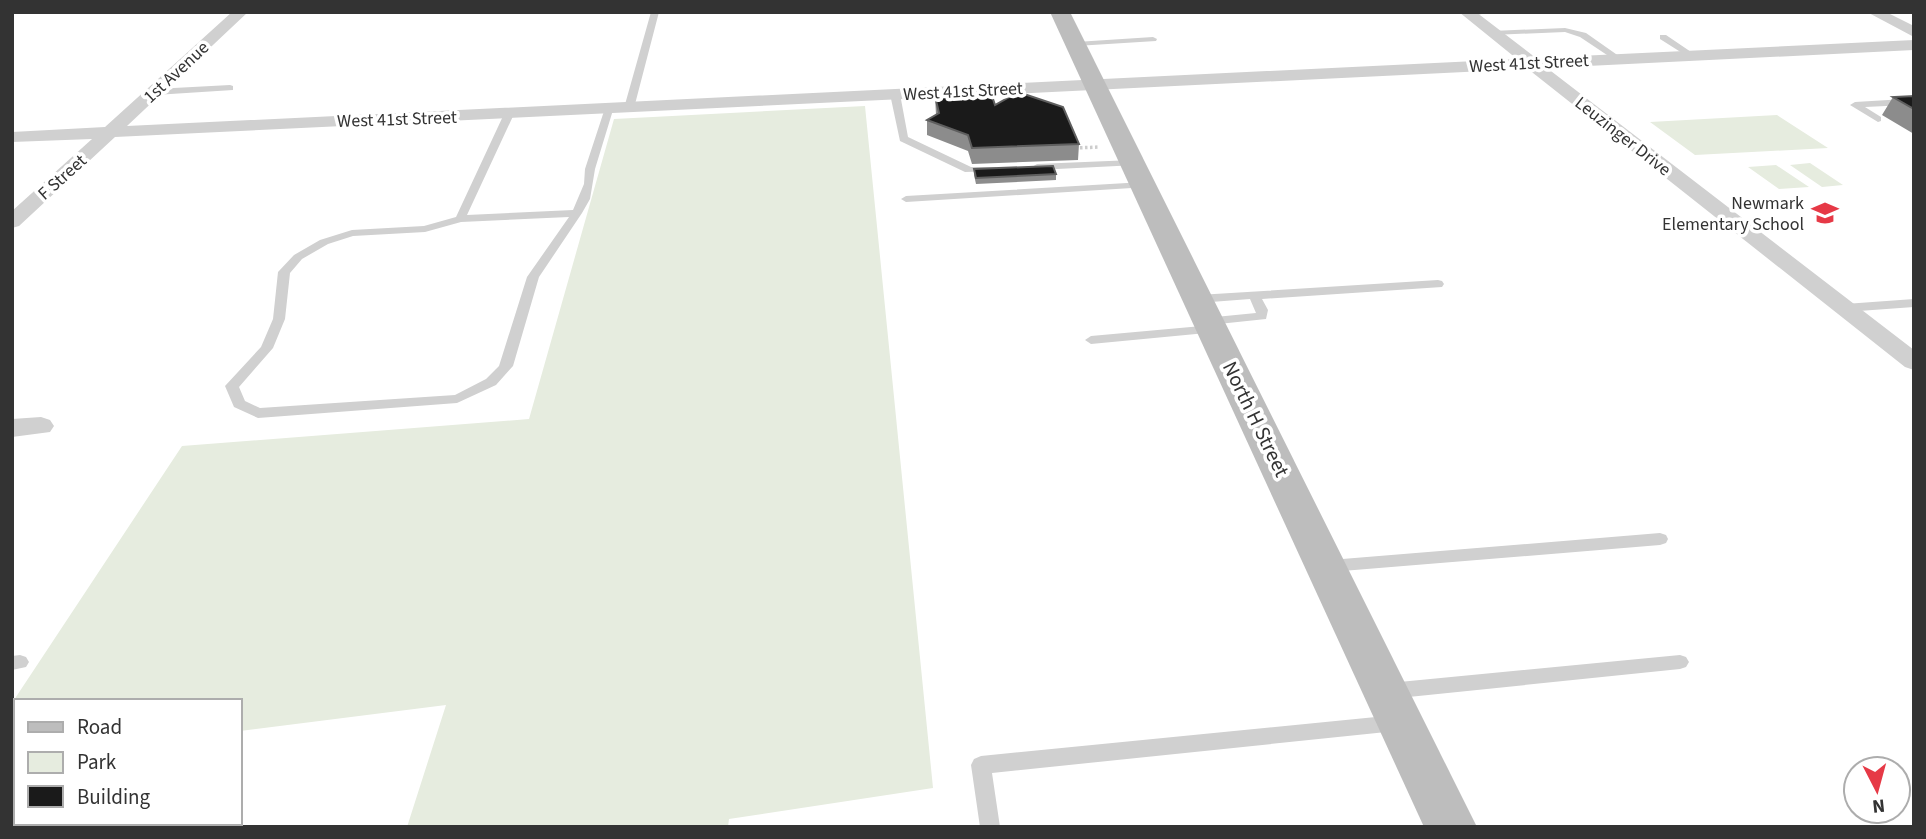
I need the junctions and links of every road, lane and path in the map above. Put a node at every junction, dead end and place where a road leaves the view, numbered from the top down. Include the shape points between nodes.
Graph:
1 (241, 12) edge
2 (461, 12) edge
3 (552, 12) edge
4 (655, 12) edge
5 (1060, 12) edge
6 (1874, 12) edge
7 (1473, 13) edge
8 (1914, 32) edge
9 (1492, 33) junction
10 (1663, 37) dead end
11 (1153, 39) dead end
12 (1076, 44) junction
13 (1914, 45) edge
14 (1693, 55) junction
15 (1619, 59) junction
16 (1530, 63) junction
17 (1096, 85) junction
18 (230, 88) dead end
19 (155, 92) junction
20 (895, 94) junction
21 (1914, 98) edge
22 (629, 108) junction
23 (608, 110) junction
24 (509, 114) junction
25 (1878, 119) dead end
26 (111, 132) junction
27 (12, 137) edge
28 (1071, 139) edge
29 (1075, 148) junction
30 (1082, 165) junction
31 (1128, 165) junction
32 (1023, 167) edge
33 (1009, 168) edge
34 (906, 199) dead end
35 (577, 213) junction
36 (460, 219) junction
37 (12, 222) edge
38 (1438, 285) dead end
39 (1254, 296) junction
40 (1914, 303) edge
41 (1844, 308) junction
42 (1207, 317) junction
43 (1091, 340) dead end
44 (1910, 355) edge
45 (41, 426) dead end
46 (12, 428) edge
47 (1660, 539) dead end
48 (1326, 566) junction
49 (1680, 662) dead end
50 (1394, 707) junction
51 (990, 827) edge
52 (1451, 827) edge

1 - 19 street, 1st Avenue
2 - 3 lane
4 - 22 lane
5 - 12 street, North H Street
6 - 8 street
7 - 9 street, Leuzinger Drive
9 - 15 lane via 1565,30 1583,35
9 - 16 street, Leuzinger Drive
10 - 14 lane
11 - 12 lane
12 - 17 street, North H Street
13 - 14 street, West 41st Street
14 - 15 street, West 41st Street
15 - 16 street, West 41st Street
16 - 17 street, West 41st Street
16 - 41 street, Leuzinger Drive
17 - 20 street, West 41st Street
17 - 31 street, North H Street
18 - 19 lane
19 - 26 street, 1st Avenue
20 - 22 street, West 41st Street
20 - 33 lane via 903,139 970,170
21 - 25 lane via 1855,105
22 - 23 street, West 41st Street
23 - 24 street, West 41st Street
23 - 35 lane
24 - 26 street, West 41st Street
24 - 36 lane
26 - 27 street, West 41st Street
26 - 37 street, F Street
28 - 29 path
29 - 30 path
29 - 31 path
30 - 31 lane
30 - 32 lane
31 - 34 lane
31 - 42 street, North H Street
35 - 36 lane
35 - 36 lane via 533,277 506,368 485,387 457,398 258,413 239,404 232,386 267,348 279,319 284,272 298,257 352,233 425,229
38 - 39 lane
39 - 42 lane
39 - 42 lane via 1262,316
40 - 41 lane
41 - 44 street, Leuzinger Drive
42 - 43 lane
42 - 48 street, North H Street
45 - 46 street
47 - 48 lane
48 - 50 street, North H Street
49 - 50 lane
50 - 51 lane via 981,765
50 - 52 street, North H Street

